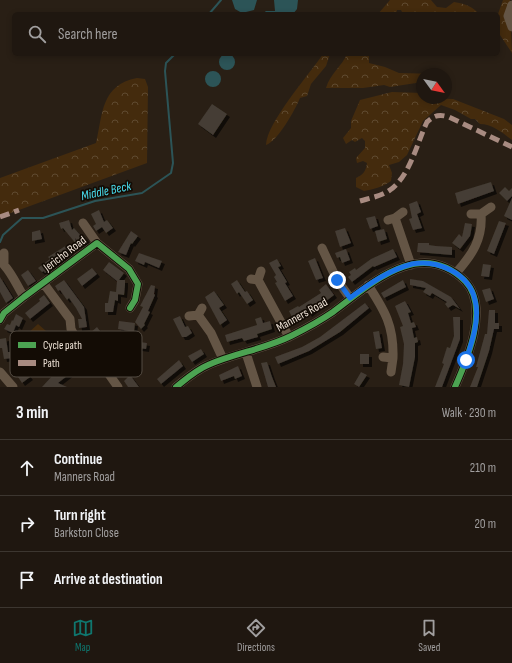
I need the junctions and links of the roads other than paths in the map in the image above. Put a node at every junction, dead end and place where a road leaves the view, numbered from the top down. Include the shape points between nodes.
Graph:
1 (512, 4) edge
2 (512, 27) edge
3 (491, 207) dead end
4 (403, 212) dead end
5 (471, 214) dead end
6 (481, 214) junction
7 (83, 223) dead end
8 (97, 244) junction
9 (322, 245) dead end
10 (4, 253) dead end
11 (411, 265) junction
12 (456, 273) junction
13 (257, 277) dead end
14 (44, 284) junction
15 (368, 285) junction
16 (24, 297) junction
17 (350, 298) junction
18 (130, 308) dead end
19 (196, 313) dead end
20 (0, 320) edge
21 (72, 331) edge
22 (290, 337) junction
23 (246, 353) junction
24 (383, 357) dead end
25 (393, 358) junction
26 (223, 359) junction
27 (0, 372) edge
28 (391, 372) dead end
29 (111, 377) edge
30 (13, 387) edge
31 (118, 387) edge
32 (176, 387) edge
33 (257, 387) edge
34 (455, 387) edge

1 - 2 street via 508,16
3 - 6 street
4 - 11 street via 391,219
5 - 6 street
6 - 12 street via 481,231 476,248
7 - 8 street, Jericho Road
8 - 14 street, Jericho Road
8 - 18 street, Jericho Road via 129,269 138,284
9 - 17 street via 337,280
10 - 16 street via 4,265 13,275 15,284
11 - 12 street, Manners Road via 429,263
11 - 15 street, Manners Road via 393,271
12 - 34 street, Manners Road via 471,290 476,313 470,346
13 - 22 street
14 - 16 street, Jericho Road
14 - 21 street via 70,319
15 - 17 street, Manners Road
15 - 25 street via 383,308 393,339
16 - 20 street, Jericho Road via 4,313
17 - 22 street, Manners Road via 314,324
19 - 26 street via 211,333
22 - 23 street, Manners Road
23 - 26 street, Manners Road
23 - 33 street
24 - 25 street
25 - 28 street
26 - 32 street, Manners Road via 190,375
27 - 30 street
29 - 31 street

